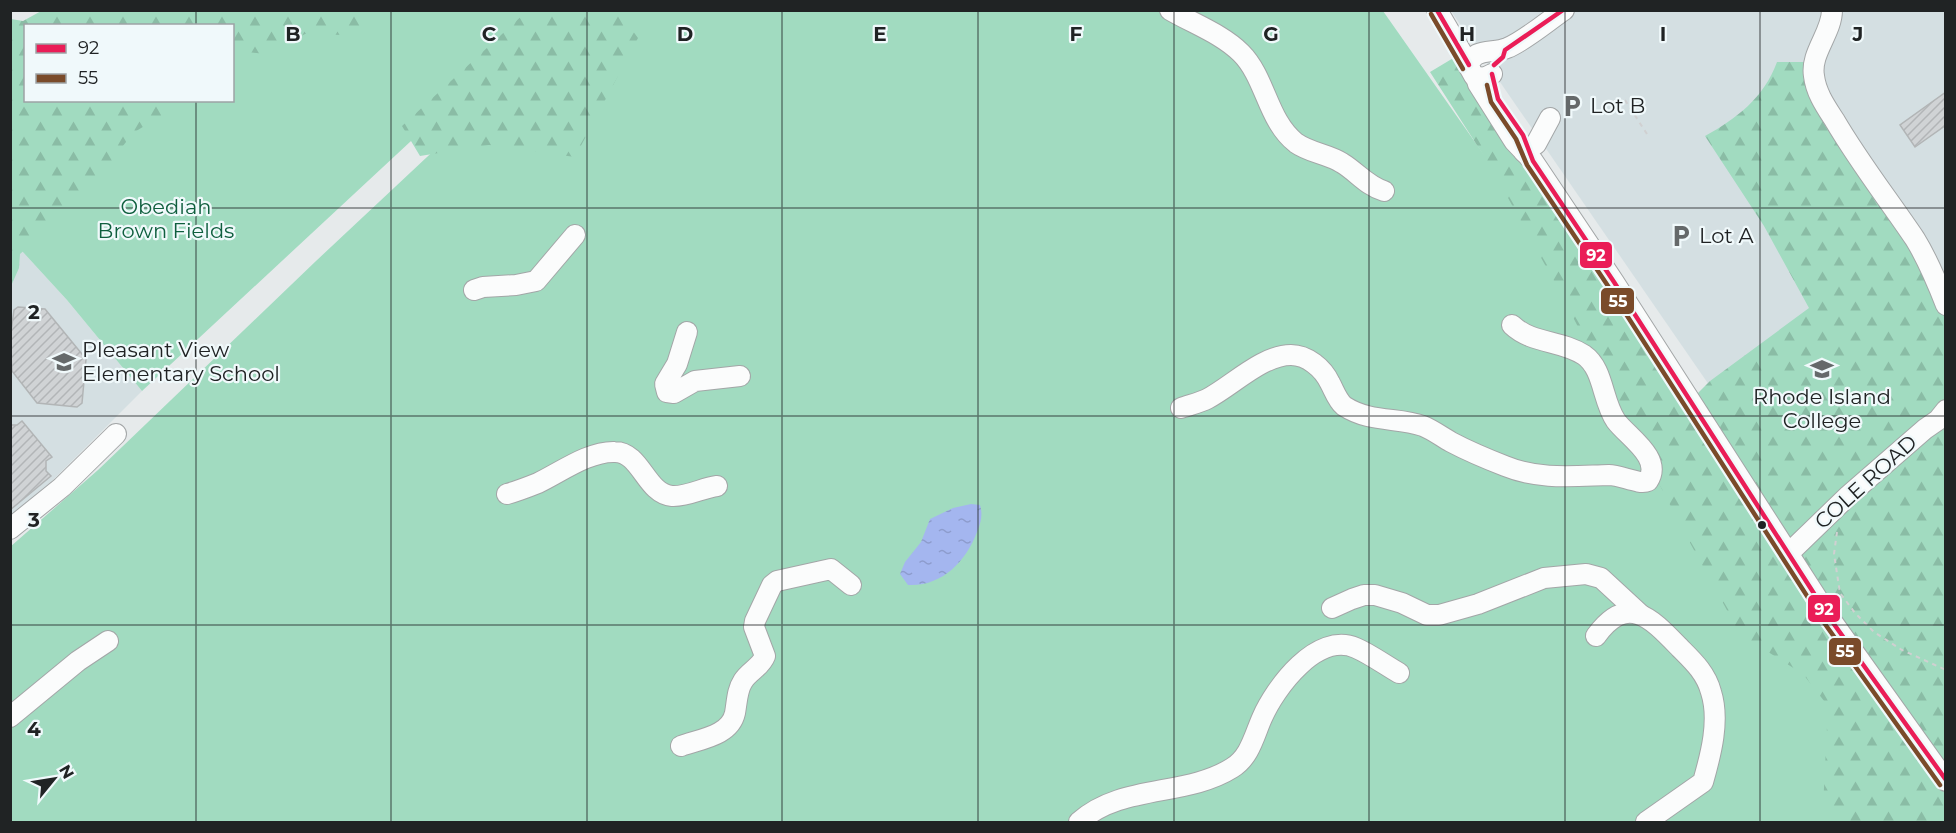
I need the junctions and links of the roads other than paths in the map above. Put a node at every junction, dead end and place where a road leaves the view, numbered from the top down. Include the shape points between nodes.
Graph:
1 (1170, 10) edge
2 (1437, 10) edge
3 (1564, 10) edge
4 (1832, 10) edge
5 (1486, 62) junction
6 (1550, 117) dead end
7 (1529, 154) junction
8 (1384, 191) dead end
9 (575, 235) dead end
10 (474, 290) dead end
11 (1946, 305) edge
12 (1512, 325) dead end
13 (687, 332) dead end
14 (740, 376) dead end
15 (1181, 408) dead end
16 (1946, 410) edge
17 (116, 434) dead end
18 (717, 486) dead end
19 (507, 494) dead end
20 (10, 529) edge
21 (1788, 555) junction
22 (851, 585) dead end
23 (1332, 608) dead end
24 (1640, 614) junction
25 (1596, 636) dead end
26 (108, 641) dead end
27 (1399, 673) dead end
28 (10, 717) edge
29 (681, 746) dead end
30 (1946, 781) edge
31 (1080, 822) edge
32 (1646, 822) edge

1 - 8 street via 1242,54 1275,116 1297,144 1336,160 1373,188
2 - 5 street via 1456,46
3 - 5 street
4 - 11 street via 1815,60 1816,87 1851,148 1926,258
5 - 7 street via 1478,84 1514,141
6 - 7 street
7 - 21 street
9 - 10 street via 536,281
12 - 15 street via 1534,339 1576,351 1593,363 1612,413 1651,463 1653,472 1648,481 1608,475 1544,476 1507,467 1426,427 1374,418 1343,405 1325,374 1299,356 1268,361 1204,400
13 - 14 street via 677,364 665,384 667,392 674,393 695,381
16 - 21 street, COLE ROAD
17 - 20 street via 62,487
18 - 19 street via 673,496 663,494 625,453 617,452 601,454
21 - 30 street
22 - 29 street via 831,569 784,578 772,585 754,627 765,656 741,683 735,716 719,733
23 - 24 street via 1375,595 1427,615 1439,615 1544,578 1586,574 1601,578
24 - 25 street via 1613,618
24 - 32 street via 1658,625 1704,674 1712,694 1720,740 1703,782
26 - 28 street
27 - 31 street via 1355,647 1332,645 1302,663 1283,682 1246,755 1233,768 1109,804

